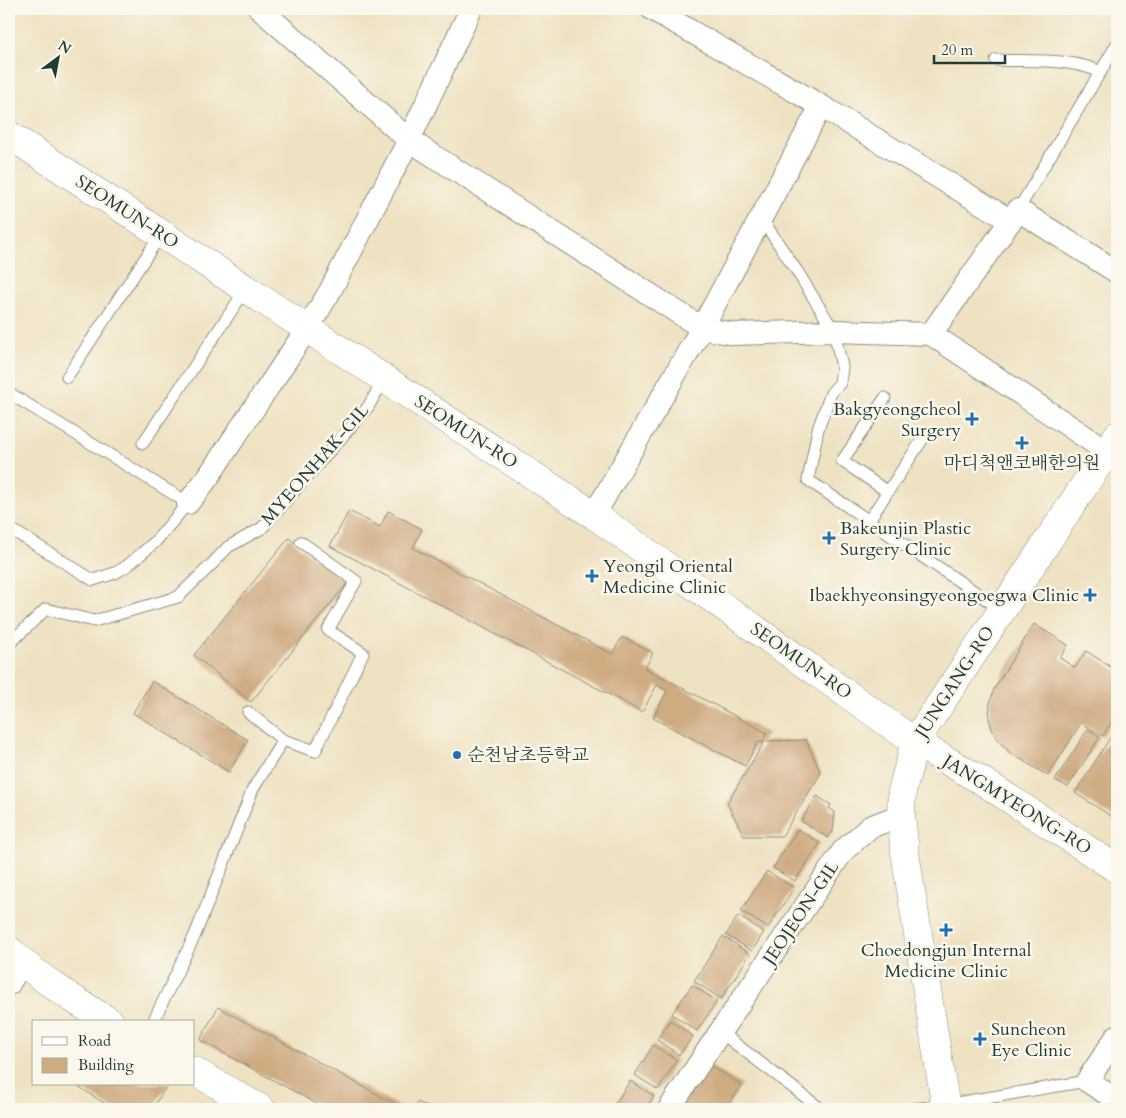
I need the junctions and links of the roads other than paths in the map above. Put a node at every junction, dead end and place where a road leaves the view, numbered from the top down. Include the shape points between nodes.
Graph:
1 (260, 9) edge
2 (471, 9) edge
3 (652, 9) edge
4 (1117, 44) edge
5 (996, 60) dead end
6 (1101, 72) junction
7 (821, 106) junction
8 (9, 135) edge
9 (409, 140) junction
10 (1014, 216) junction
11 (761, 218) junction
12 (161, 234) junction
13 (1117, 272) edge
14 (246, 290) junction
15 (702, 328) junction
16 (307, 329) junction
17 (834, 331) junction
18 (931, 334) junction
19 (68, 377) dead end
20 (384, 379) junction
21 (9, 393) edge
22 (885, 398) dead end
23 (924, 437) dead end
24 (142, 443) dead end
25 (1114, 448) edge
26 (888, 492) junction
27 (188, 503) junction
28 (594, 515) junction
29 (869, 520) junction
30 (9, 528) edge
31 (301, 542) dead end
32 (1002, 610) junction
33 (9, 644) edge
34 (248, 712) dead end
35 (283, 740) junction
36 (916, 742) junction
37 (901, 815) junction
38 (1117, 869) edge
39 (13, 965) edge
40 (107, 1020) edge
41 (154, 1020) edge
42 (720, 1032) junction
43 (1117, 1036) edge
44 (195, 1072) edge
45 (1087, 1081) junction
46 (1117, 1100) edge
47 (945, 1107) edge
48 (261, 1109) edge
49 (669, 1109) edge
50 (821, 1109) edge
51 (912, 1109) edge

1 - 9 street
2 - 9 street
3 - 7 street
4 - 6 lane
5 - 6 lane via 1051,60
6 - 10 lane
7 - 10 street
7 - 11 street
8 - 12 street, SEOMUN-RO
9 - 15 street
9 - 16 street
10 - 13 street
10 - 18 street
11 - 15 street
11 - 17 lane
12 - 14 street, SEOMUN-RO
12 - 19 lane
14 - 16 street, SEOMUN-RO
14 - 24 lane
15 - 17 street via 734,334
15 - 28 street
16 - 20 street, SEOMUN-RO
16 - 27 street
17 - 18 street
17 - 29 lane via 842,367 840,383 831,393 818,429 808,480
18 - 25 street
20 - 28 street, SEOMUN-RO
20 - 33 lane, MYEONHAK-GIL via 368,406 262,528 228,547 178,596 94,620 46,609
21 - 27 lane
22 - 26 lane via 842,461
23 - 26 lane
25 - 32 street, JUNGANG-RO
26 - 29 lane
27 - 30 lane via 155,542 126,566 93,580
28 - 36 street, SEOMUN-RO
29 - 32 lane
31 - 35 lane via 356,581 328,630 363,653 315,751
32 - 36 street, JUNGANG-RO
34 - 35 lane
35 - 41 lane via 252,789 195,935
36 - 37 street, JUNGANG-RO via 902,791
36 - 38 street, JANGMYEONG-RO
37 - 42 street, JEOJEON-GIL via 870,827 843,851
37 - 47 street, JUNGANG-RO
39 - 40 street
42 - 49 street, JEOJEON-GIL
42 - 50 lane
43 - 45 street
44 - 48 street
45 - 46 street
45 - 47 lane
47 - 51 lane

